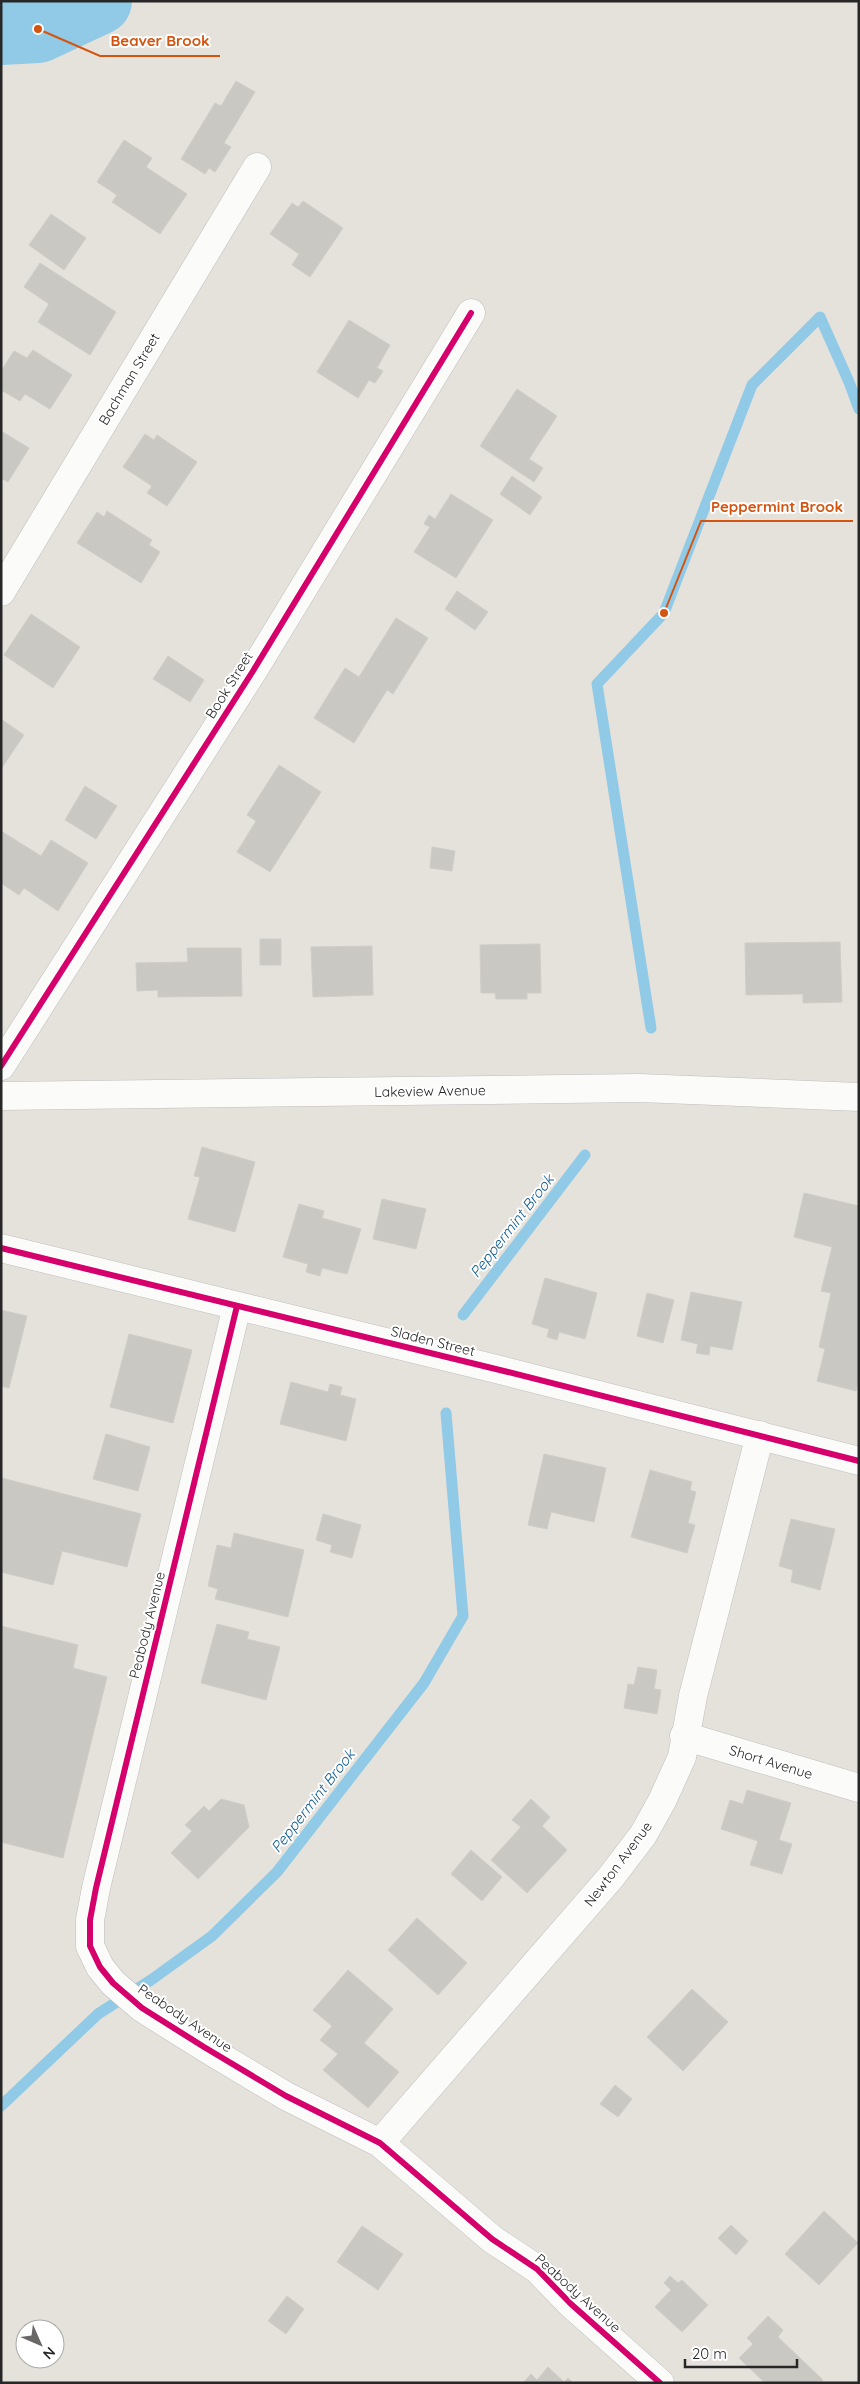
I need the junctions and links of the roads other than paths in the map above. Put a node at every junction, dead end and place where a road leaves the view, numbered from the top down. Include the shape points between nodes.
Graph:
1 (257, 166) dead end
2 (471, 313) dead end
3 (1, 592) edge
4 (1, 1066) edge
5 (1, 1096) edge
6 (859, 1097) edge
7 (1, 1248) edge
8 (238, 1306) junction
9 (760, 1435) junction
10 (859, 1461) edge
11 (684, 1736) junction
12 (859, 1788) edge
13 (380, 2143) junction
14 (660, 2383) edge

1 - 3 street, Bachman Street
2 - 4 street, Book Street via 253,671
5 - 6 street, Lakeview Avenue via 640,1088
7 - 8 street, Sladen Street
8 - 9 street, Sladen Street
8 - 13 street, Peabody Avenue via 96,1888 90,1920 90,1946 113,1983 142,2008 286,2096
9 - 10 street, Sladen Street
9 - 11 street, Newton Avenue
11 - 12 street, Short Avenue
11 - 13 street, Newton Avenue via 682,1757 662,1801 643,1835 611,1878
13 - 14 street, Peabody Avenue via 492,2239 536,2269

